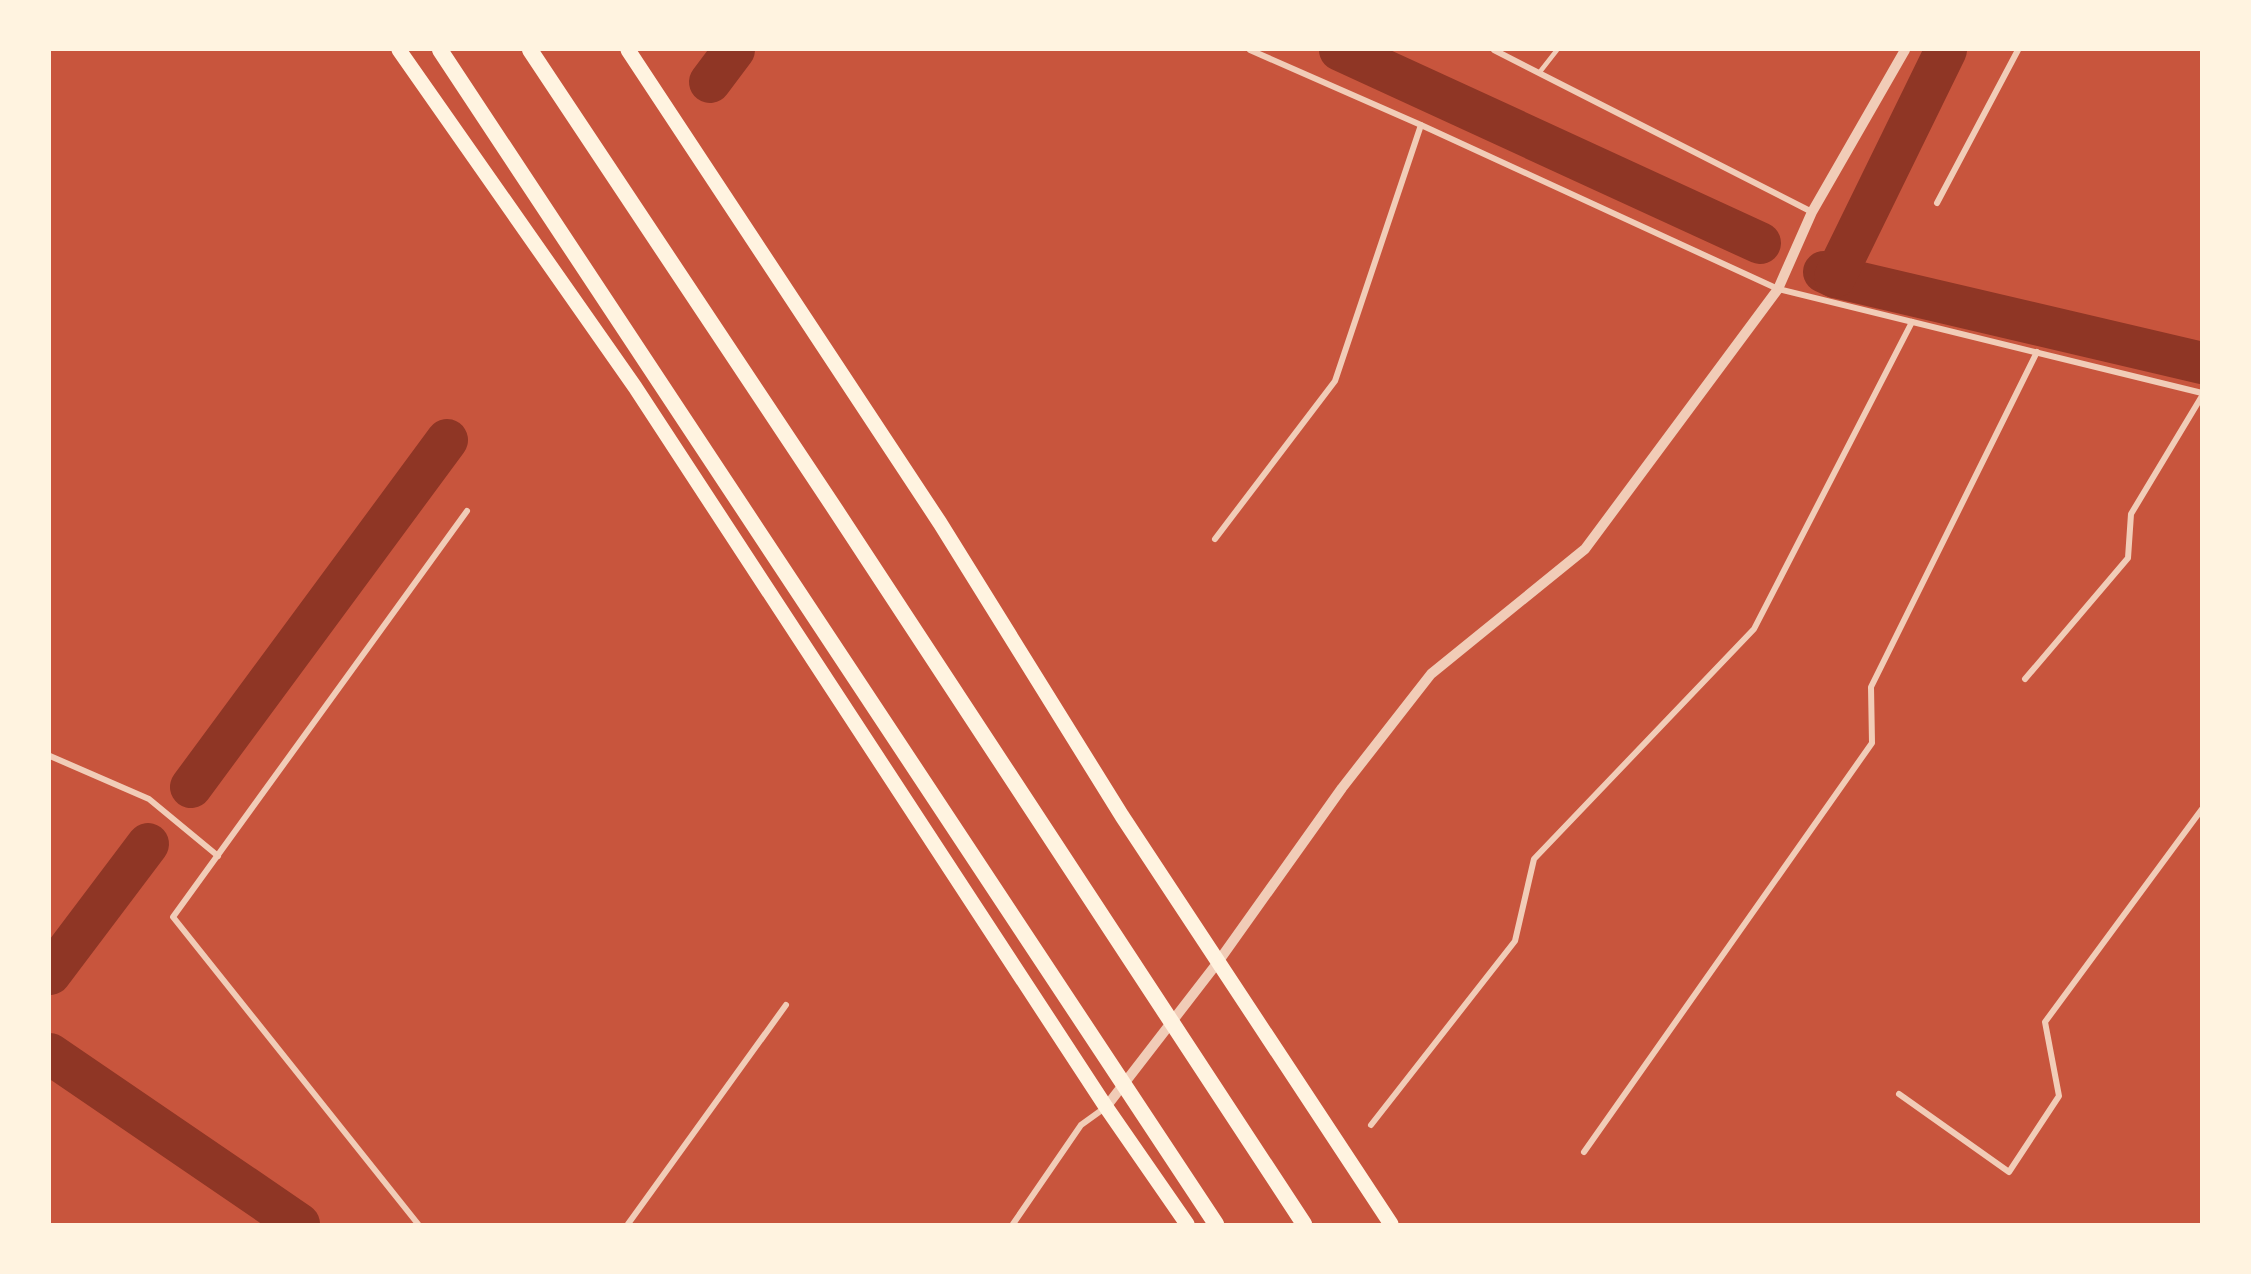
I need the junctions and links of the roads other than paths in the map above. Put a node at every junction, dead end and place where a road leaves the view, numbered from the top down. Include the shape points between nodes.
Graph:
1 (399, 50) edge
2 (440, 50) edge
3 (530, 50) edge
4 (628, 50) edge
5 (1250, 50) edge
6 (1494, 50) edge
7 (1557, 50) edge
8 (1905, 50) edge
9 (2018, 50) edge
10 (1539, 73) junction
11 (1421, 125) junction
12 (1937, 203) dead end
13 (1812, 212) junction
14 (1778, 289) junction
15 (1912, 322) junction
16 (2037, 352) junction
17 (2202, 394) edge
18 (467, 511) dead end
19 (1215, 539) dead end
20 (2025, 679) dead end
21 (50, 756) edge
22 (2202, 809) edge
23 (218, 856) junction
24 (1218, 962) junction
25 (786, 1005) dead end
26 (1899, 1094) dead end
27 (1106, 1107) junction
28 (1371, 1125) dead end
29 (1584, 1152) dead end
30 (418, 1224) edge
31 (628, 1224) edge
32 (1013, 1224) edge
33 (1188, 1224) edge
34 (1216, 1224) edge
35 (1304, 1224) edge
36 (1391, 1224) edge

1 - 27 main road via 635,387
2 - 34 highway
3 - 35 highway
4 - 24 main road via 940,523
5 - 11 street
6 - 10 street
7 - 10 lane
8 - 13 street
9 - 12 street
10 - 13 street
11 - 14 street
11 - 19 street via 1335,381
13 - 14 street
14 - 15 street
14 - 24 street via 1585,549 1431,674 1342,788
15 - 16 street
15 - 28 street via 1754,629 1534,859 1515,941
16 - 17 street
16 - 29 street via 1870,687 1872,743
17 - 20 street via 2131,514 2128,558
18 - 23 street
21 - 23 street via 149,799
22 - 26 street via 2045,1022 2059,1096 2009,1172
23 - 30 street via 173,917
24 - 27 street
24 - 36 main road
25 - 31 street
27 - 32 street via 1081,1125
27 - 33 main road

